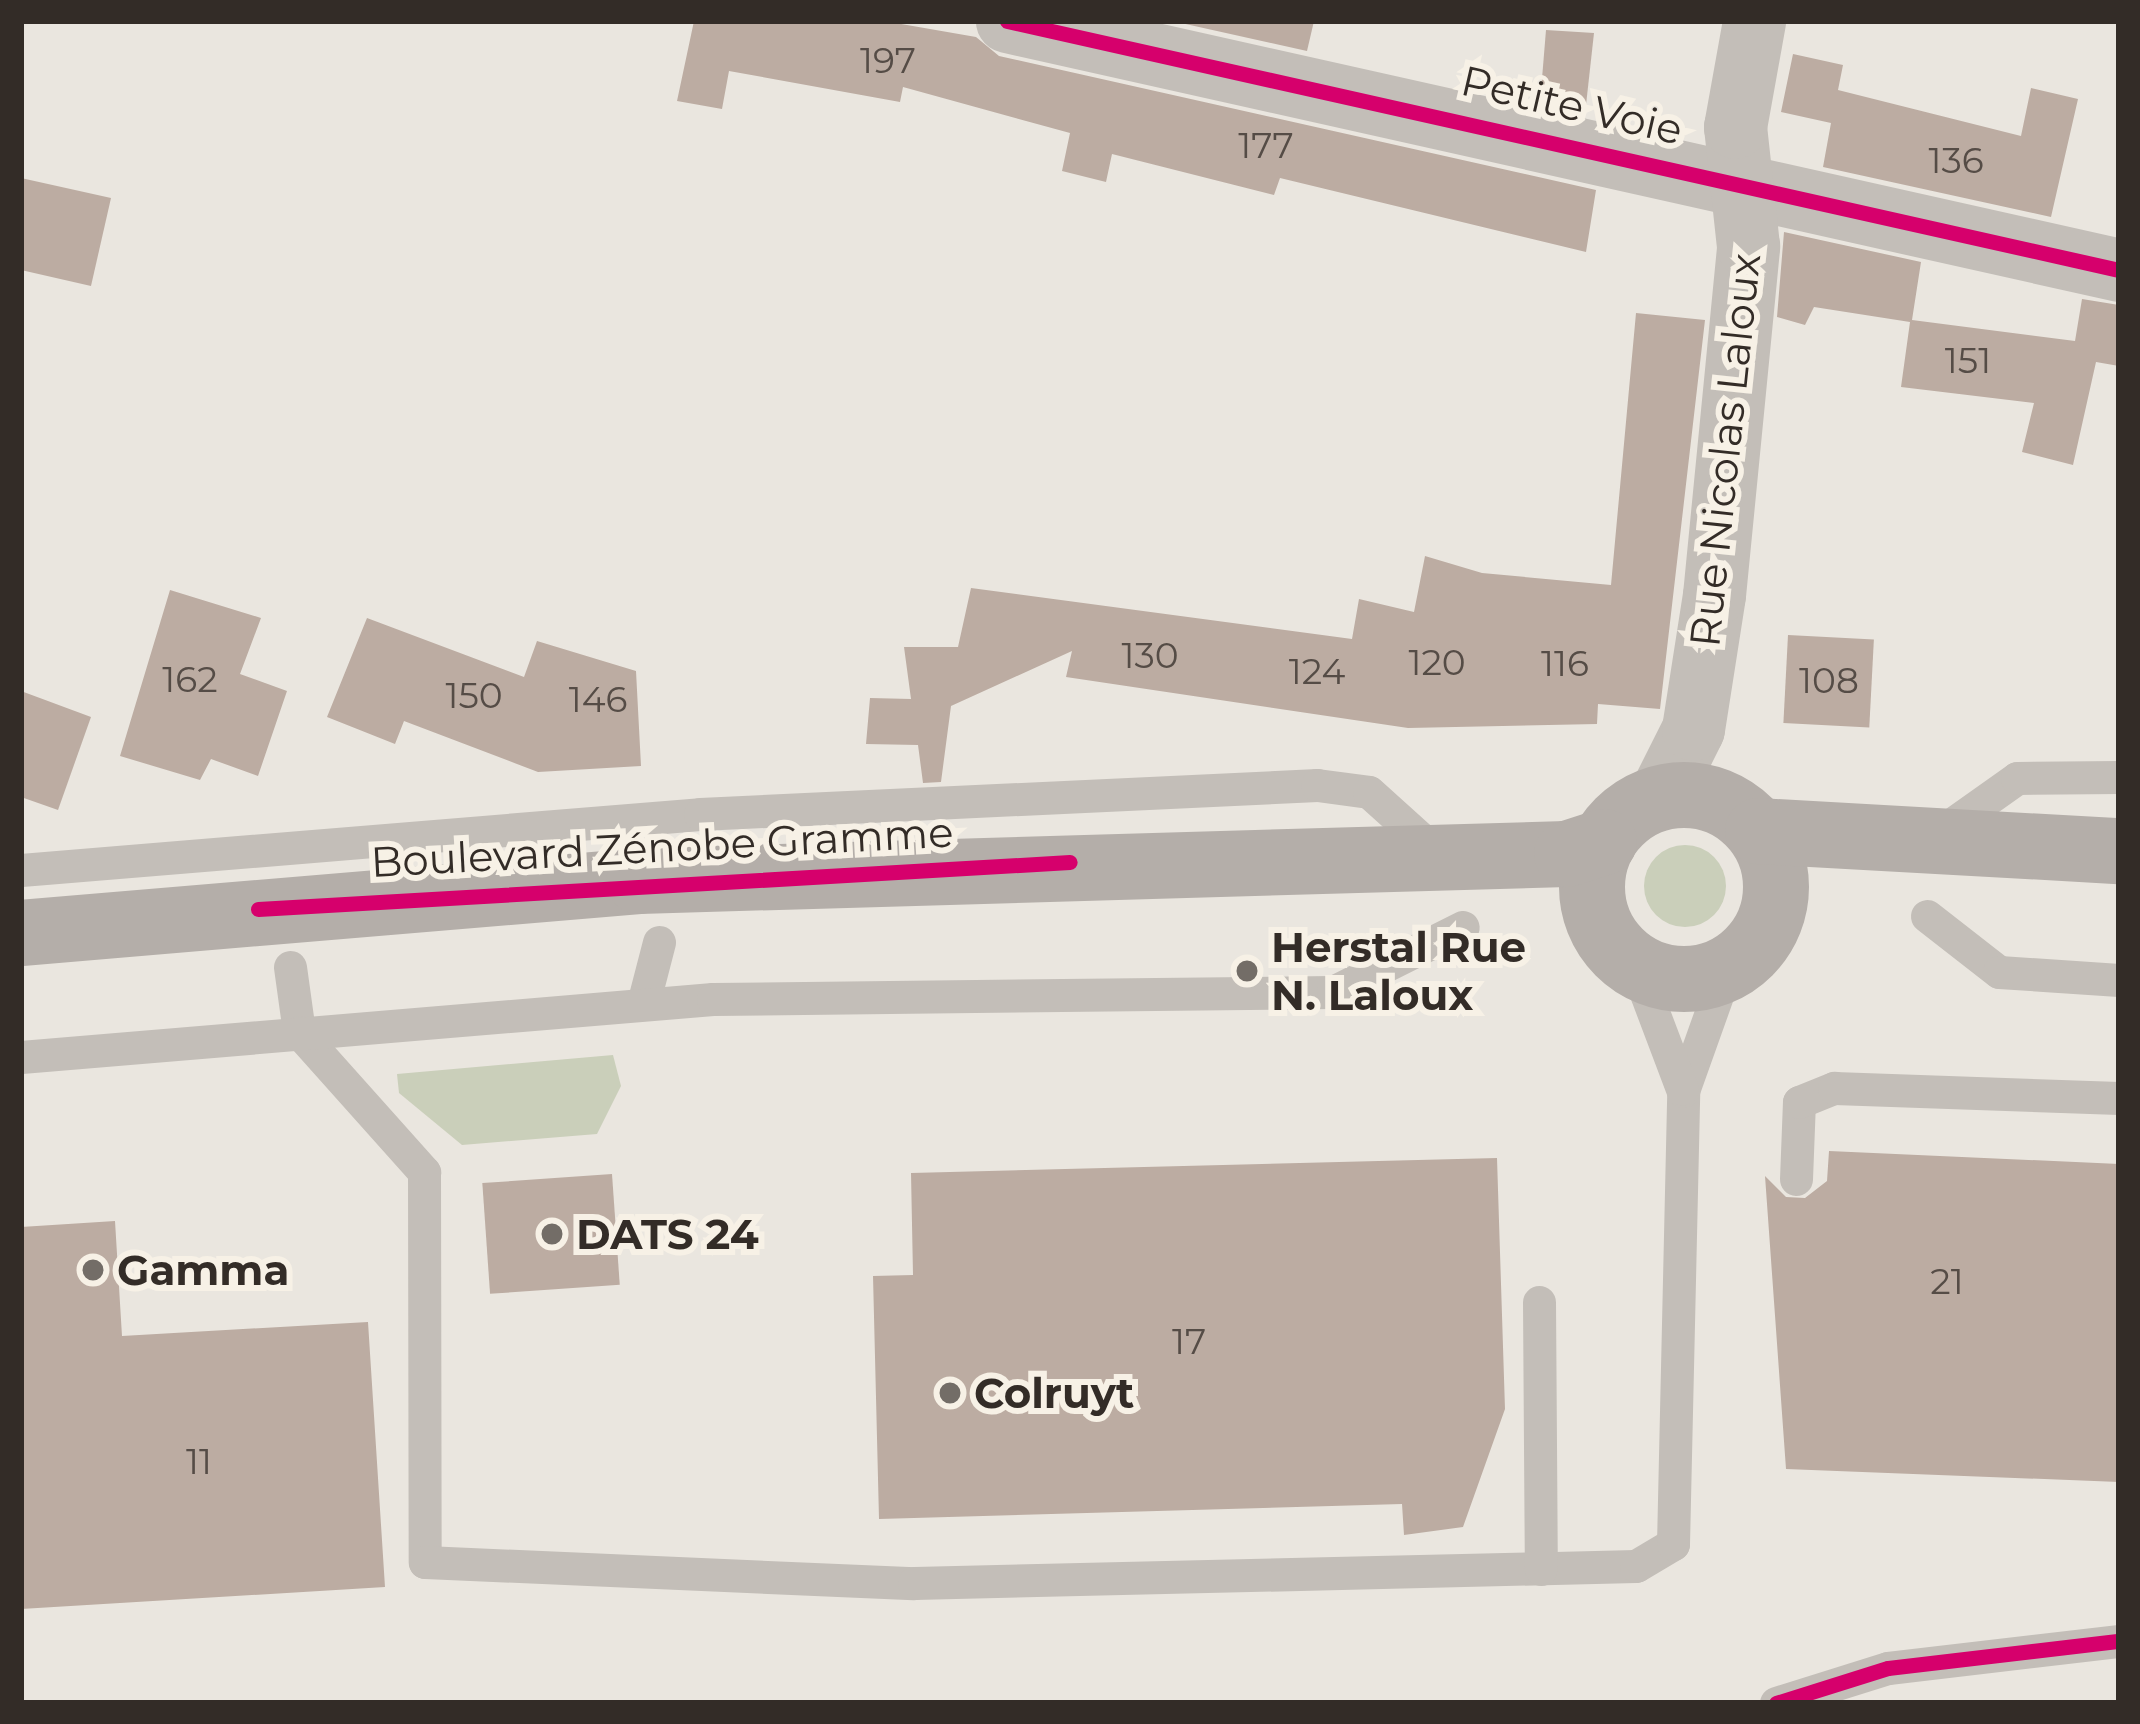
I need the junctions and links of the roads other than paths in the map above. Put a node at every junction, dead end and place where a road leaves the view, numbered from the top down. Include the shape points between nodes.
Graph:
1 (1007, 21) edge
2 (1754, 21) edge
3 (1741, 179) junction
4 (2119, 270) edge
5 (2119, 777) edge
6 (1658, 799) junction
7 (1758, 831) junction
8 (1604, 842) junction
9 (1928, 842) junction
10 (2119, 851) edge
11 (1440, 856) junction
12 (21, 870) edge
13 (1927, 916) dead end
14 (1463, 927) dead end
15 (21, 933) edge
16 (659, 942) dead end
17 (290, 967) dead end
18 (1636, 967) junction
19 (1726, 970) junction
20 (2119, 980) edge
21 (643, 1004) junction
22 (299, 1032) junction
23 (21, 1058) edge
24 (1683, 1091) junction
25 (2119, 1098) edge
26 (1796, 1178) dead end
27 (1539, 1302) dead end
28 (1541, 1569) junction
29 (2119, 1641) edge
30 (1777, 1703) edge

1 - 3 street, Petite Voie
2 - 3 street, Rue Nicolas Laloux via 1735,127
3 - 4 street, Petite Voie
3 - 6 street, Rue Nicolas Laloux via 1748,246 1714,596 1693,729
5 - 9 lane via 2017,778
6 - 7 main road via 1720,802
6 - 8 main road, Boulevard Zénobe Gramme
7 - 9 main road
7 - 19 main road via 1777,878 1774,910
8 - 11 main road, Boulevard Zénobe Gramme via 1568,854
8 - 18 main road via 1599,922
9 - 10 main road
11 - 12 lane, Boulevard Zénobe Gramme via 1369,792 1317,785 700,814
11 - 15 main road, Boulevard Zénobe Gramme via 808,872
13 - 20 lane via 1999,972
14 - 21 lane via 1333,992
16 - 21 lane
17 - 22 lane
18 - 19 main road via 1696,980
18 - 24 lane
19 - 24 lane
21 - 22 lane
22 - 23 lane
22 - 28 lane via 424,1172 432,1318 425,1562 914,1583
24 - 28 lane via 1673,1544 1636,1566
25 - 26 lane via 1834,1088 1799,1102
27 - 28 lane
29 - 30 lane via 1888,1668

